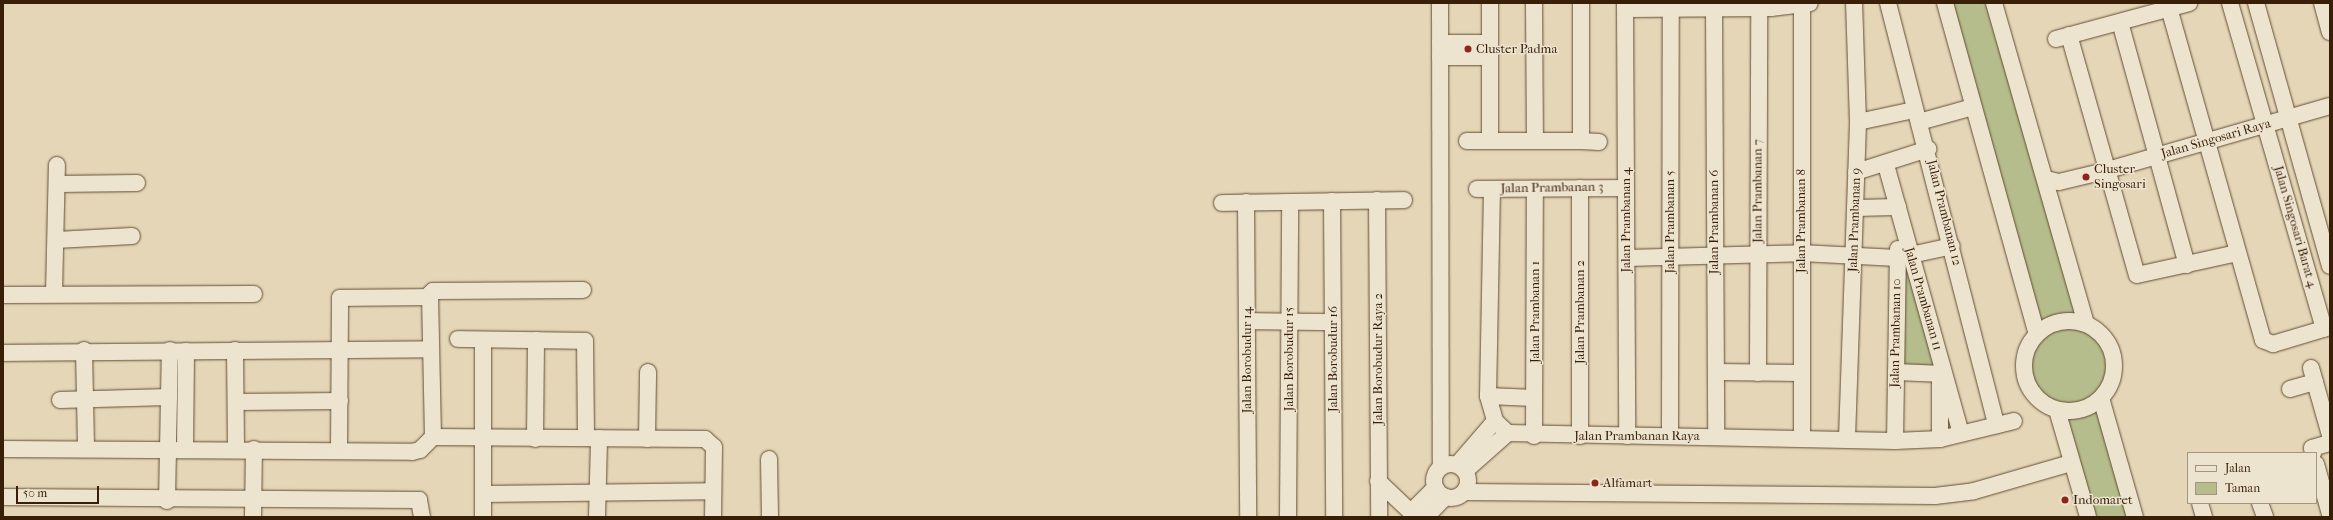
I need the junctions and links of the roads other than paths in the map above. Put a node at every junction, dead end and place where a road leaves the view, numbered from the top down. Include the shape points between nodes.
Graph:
1 (1440, 3) edge
2 (1490, 3) edge
3 (1534, 3) edge
4 (1581, 3) edge
5 (1854, 3) edge
6 (1888, 3) edge
7 (1945, 3) edge
8 (1994, 3) edge
9 (2189, 3) edge
10 (2230, 3) edge
11 (2256, 3) edge
12 (2322, 3) edge
13 (1806, 4) edge
14 (1625, 6) edge
15 (1759, 6) edge
16 (1714, 8) junction
17 (2169, 8) junction
18 (1671, 9) junction
19 (2120, 22) junction
20 (2330, 32) edge
21 (1440, 50) junction
22 (1490, 50) junction
23 (2330, 106) edge
24 (1975, 113) junction
25 (2288, 118) junction
26 (1919, 121) junction
27 (1858, 122) junction
28 (2265, 125) junction
29 (1467, 141) dead end
30 (1490, 141) junction
31 (1534, 141) junction
32 (1581, 141) junction
33 (1599, 142) dead end
34 (2205, 142) junction
35 (1928, 150) junction
36 (2157, 155) junction
37 (57, 165) dead end
38 (1886, 165) junction
39 (2104, 171) junction
40 (1856, 172) junction
41 (136, 183) dead end
42 (58, 184) junction
43 (2054, 185) junction
44 (1580, 188) junction
45 (1626, 188) junction
46 (1535, 189) junction
47 (1377, 200) junction
48 (1404, 200) dead end
49 (1332, 201) junction
50 (1246, 202) junction
51 (1290, 202) junction
52 (1222, 203) dead end
53 (1898, 207) junction
54 (1855, 208) junction
55 (132, 236) dead end
56 (56, 240) junction
57 (1952, 246) junction
58 (1801, 253) junction
59 (2238, 253) junction
60 (1758, 254) junction
61 (1714, 255) junction
62 (1670, 256) junction
63 (1904, 257) junction
64 (1627, 258) junction
65 (1854, 258) junction
66 (2187, 265) junction
67 (2330, 266) edge
68 (583, 290) dead end
69 (54, 294) junction
70 (254, 294) dead end
71 (3, 295) edge
72 (429, 297) junction
73 (1247, 321) junction
74 (1289, 322) junction
75 (1333, 322) junction
76 (2086, 324) junction
77 (2327, 328) edge
78 (2037, 334) junction
79 (458, 339) dead end
80 (482, 340) junction
81 (536, 340) junction
82 (431, 349) junction
83 (84, 350) junction
84 (178, 350) junction
85 (235, 350) junction
86 (341, 350) junction
87 (3, 353) edge
88 (648, 372) dead end
89 (1716, 372) junction
90 (1896, 372) junction
91 (1758, 373) junction
92 (1801, 373) junction
93 (1942, 374) junction
94 (2290, 389) dead end
95 (1488, 396) junction
96 (169, 397) junction
97 (1534, 398) junction
98 (2101, 398) junction
99 (85, 399) junction
100 (60, 400) dead end
101 (340, 401) junction
102 (236, 402) junction
103 (2057, 410) junction
104 (2014, 420) dead end
105 (1495, 421) junction
106 (1996, 425) junction
107 (1508, 433) junction
108 (1961, 433) junction
109 (2330, 435) edge
110 (1534, 436) junction
111 (1580, 436) junction
112 (1627, 436) junction
113 (1670, 436) junction
114 (1716, 436) junction
115 (432, 437) junction
116 (1802, 437) junction
117 (483, 438) junction
118 (593, 438) junction
119 (1847, 438) junction
120 (535, 439) junction
121 (647, 439) junction
122 (1940, 439) junction
123 (1895, 441) junction
124 (2330, 443) edge
125 (1484, 446) junction
126 (3, 449) edge
127 (86, 449) junction
128 (168, 449) junction
129 (185, 449) junction
130 (236, 449) junction
131 (254, 449) junction
132 (339, 449) junction
133 (2313, 452) edge
134 (769, 459) dead end
135 (2072, 463) junction
136 (2317, 466) edge
137 (1454, 467) junction
138 (1378, 481) junction
139 (2326, 485) edge
140 (598, 491) junction
141 (713, 491) junction
142 (1464, 492) junction
143 (1440, 493) junction
144 (484, 494) junction
145 (3, 497) edge
146 (167, 501) junction
147 (254, 501) junction
148 (2200, 504) edge
149 (2260, 504) edge
150 (1409, 511) edge
151 (2330, 514) edge
152 (1383, 516) edge
153 (253, 517) edge
154 (422, 517) edge
155 (483, 517) edge
156 (597, 517) edge
157 (713, 517) edge
158 (770, 517) edge
159 (1248, 517) edge
160 (1288, 517) edge
161 (1334, 517) edge
162 (1426, 517) edge
163 (2088, 517) edge
164 (2135, 517) edge
165 (2204, 517) edge
166 (2265, 517) edge

1 - 21 street
2 - 22 street
3 - 31 street
4 - 32 street
5 - 27 street, Jalan Prambanan 9
6 - 26 street, Jalan Prambanan 12
7 - 24 street
8 - 43 street
9 - 17 street
10 - 28 street, Jalan Singosari Barat 4
11 - 25 street
12 - 20 street
13 - 15 street
13 - 58 street, Jalan Prambanan 8
14 - 18 street
14 - 45 street, Jalan Prambanan 4
15 - 16 street
15 - 60 street, Jalan Prambanan 7
16 - 18 street
16 - 61 street, Jalan Prambanan 6
17 - 19 street
17 - 34 street
18 - 62 street, Jalan Prambanan 5
19 - 36 street
19 - 39 street via 2063,37
21 - 22 street
21 - 137 street
22 - 30 street
23 - 25 street, Jalan Singosari Raya
24 - 26 street
24 - 78 street
25 - 28 street, Jalan Singosari Raya
25 - 67 street
26 - 27 street
26 - 35 street, Jalan Prambanan 12
27 - 40 street, Jalan Prambanan 9
28 - 34 street, Jalan Singosari Raya
28 - 77 street, Jalan Singosari Barat 4
29 - 30 street
30 - 31 street
31 - 32 street
32 - 33 street
34 - 36 street, Jalan Singosari Raya
34 - 59 street
35 - 38 street
35 - 57 street, Jalan Prambanan 12
36 - 39 street, Jalan Singosari Raya
36 - 66 street
37 - 42 street
38 - 40 street
38 - 53 street, Jalan Prambanan 11
39 - 43 street
39 - 66 street via 2135,272 2140,276
40 - 54 street, Jalan Prambanan 9
41 - 42 street
42 - 56 street
43 - 76 street
44 - 45 street, Jalan Prambanan 3
44 - 46 street, Jalan Prambanan 3
44 - 111 street, Jalan Prambanan 2
45 - 64 street, Jalan Prambanan 4
46 - 95 street, Jalan Prambanan 3 via 1484,189
46 - 97 street, Jalan Prambanan 1
47 - 48 street
47 - 49 street
47 - 138 street, Jalan Borobudur Raya 2
49 - 51 street
49 - 75 street, Jalan Borobudur 16
50 - 51 street
50 - 52 street
50 - 73 street, Jalan Borobudur 14
51 - 74 street, Jalan Borobudur 15
53 - 54 street
53 - 63 street, Jalan Prambanan 11
54 - 65 street, Jalan Prambanan 9
55 - 56 street
56 - 69 street
57 - 63 street
57 - 106 street, Jalan Prambanan 12
58 - 60 street
58 - 65 street
58 - 92 street, Jalan Prambanan 8
59 - 66 street
59 - 77 street via 2263,340 2273,344
60 - 61 street
60 - 91 street, Jalan Prambanan 7
61 - 62 street
61 - 89 street, Jalan Prambanan 6
62 - 64 street
62 - 113 street, Jalan Prambanan 5
63 - 65 street
63 - 90 street, Jalan Prambanan 10
63 - 93 street, Jalan Prambanan 11
64 - 112 street, Jalan Prambanan 4
65 - 119 street, Jalan Prambanan 9
68 - 72 street via 433,291
69 - 70 street
69 - 71 street
72 - 82 street
72 - 86 street via 340,298
73 - 74 street
73 - 159 street, Jalan Borobudur 14
74 - 75 street
74 - 160 street, Jalan Borobudur 15
75 - 161 street, Jalan Borobudur 16
76 - 78 street via 2060,322
76 - 98 street via 2107,341 2113,357 2112,379
78 - 103 street via 2025,356 2027,382 2042,402
79 - 80 street
80 - 81 street
80 - 117 street
81 - 118 street via 587,342
81 - 120 street
82 - 86 street
82 - 115 street
83 - 84 street
83 - 87 street
83 - 99 street
84 - 85 street
84 - 96 street
84 - 129 street
85 - 86 street
85 - 102 street
86 - 101 street
88 - 121 street
89 - 91 street
89 - 114 street, Jalan Prambanan 6
90 - 93 street
90 - 123 street, Jalan Prambanan 10
91 - 92 street
92 - 116 street, Jalan Prambanan 8
93 - 108 street, Jalan Prambanan 11
93 - 122 street
94 - 109 street via 2313,375
95 - 97 street
95 - 105 street
96 - 99 street
96 - 128 street
97 - 110 street, Jalan Prambanan 1
98 - 103 street via 2083,410
98 - 164 street
99 - 100 street
99 - 127 street
101 - 102 street
101 - 132 street
102 - 130 street
103 - 135 street
104 - 106 street, Jalan Prambanan Raya
105 - 107 street
105 - 125 street
106 - 108 street, Jalan Prambanan Raya
107 - 110 street, Jalan Prambanan Raya
107 - 125 street
108 - 122 street, Jalan Prambanan Raya
110 - 111 street, Jalan Prambanan Raya
111 - 112 street, Jalan Prambanan Raya
112 - 113 street, Jalan Prambanan Raya
113 - 114 street, Jalan Prambanan Raya
114 - 116 street, Jalan Prambanan Raya
115 - 117 street
115 - 132 street via 420,450 412,452
116 - 119 street, Jalan Prambanan Raya
117 - 120 street
117 - 144 street
118 - 120 street
118 - 121 street
118 - 140 street
119 - 123 street, Jalan Prambanan Raya
121 - 141 street via 710,441 714,447
122 - 123 street, Jalan Prambanan Raya
124 - 133 street via 2312,448
125 - 137 street
126 - 127 street
127 - 128 street
128 - 129 street
128 - 146 street
129 - 130 street
130 - 131 street
131 - 132 street
131 - 147 street
134 - 158 street
135 - 142 street via 1974,491 1935,496
135 - 163 street
136 - 139 street
137 - 142 street via 1468,482
137 - 143 street via 1435,474
138 - 150 street
138 - 152 street, Jalan Borobudur Raya 2
139 - 151 street
140 - 141 street
140 - 144 street
140 - 156 street
141 - 157 street
142 - 143 street via 1455,498
143 - 150 street
143 - 162 street
144 - 155 street
145 - 146 street
146 - 147 street
147 - 153 street
147 - 154 street via 419,500
148 - 165 street
149 - 166 street
150 - 152 street

